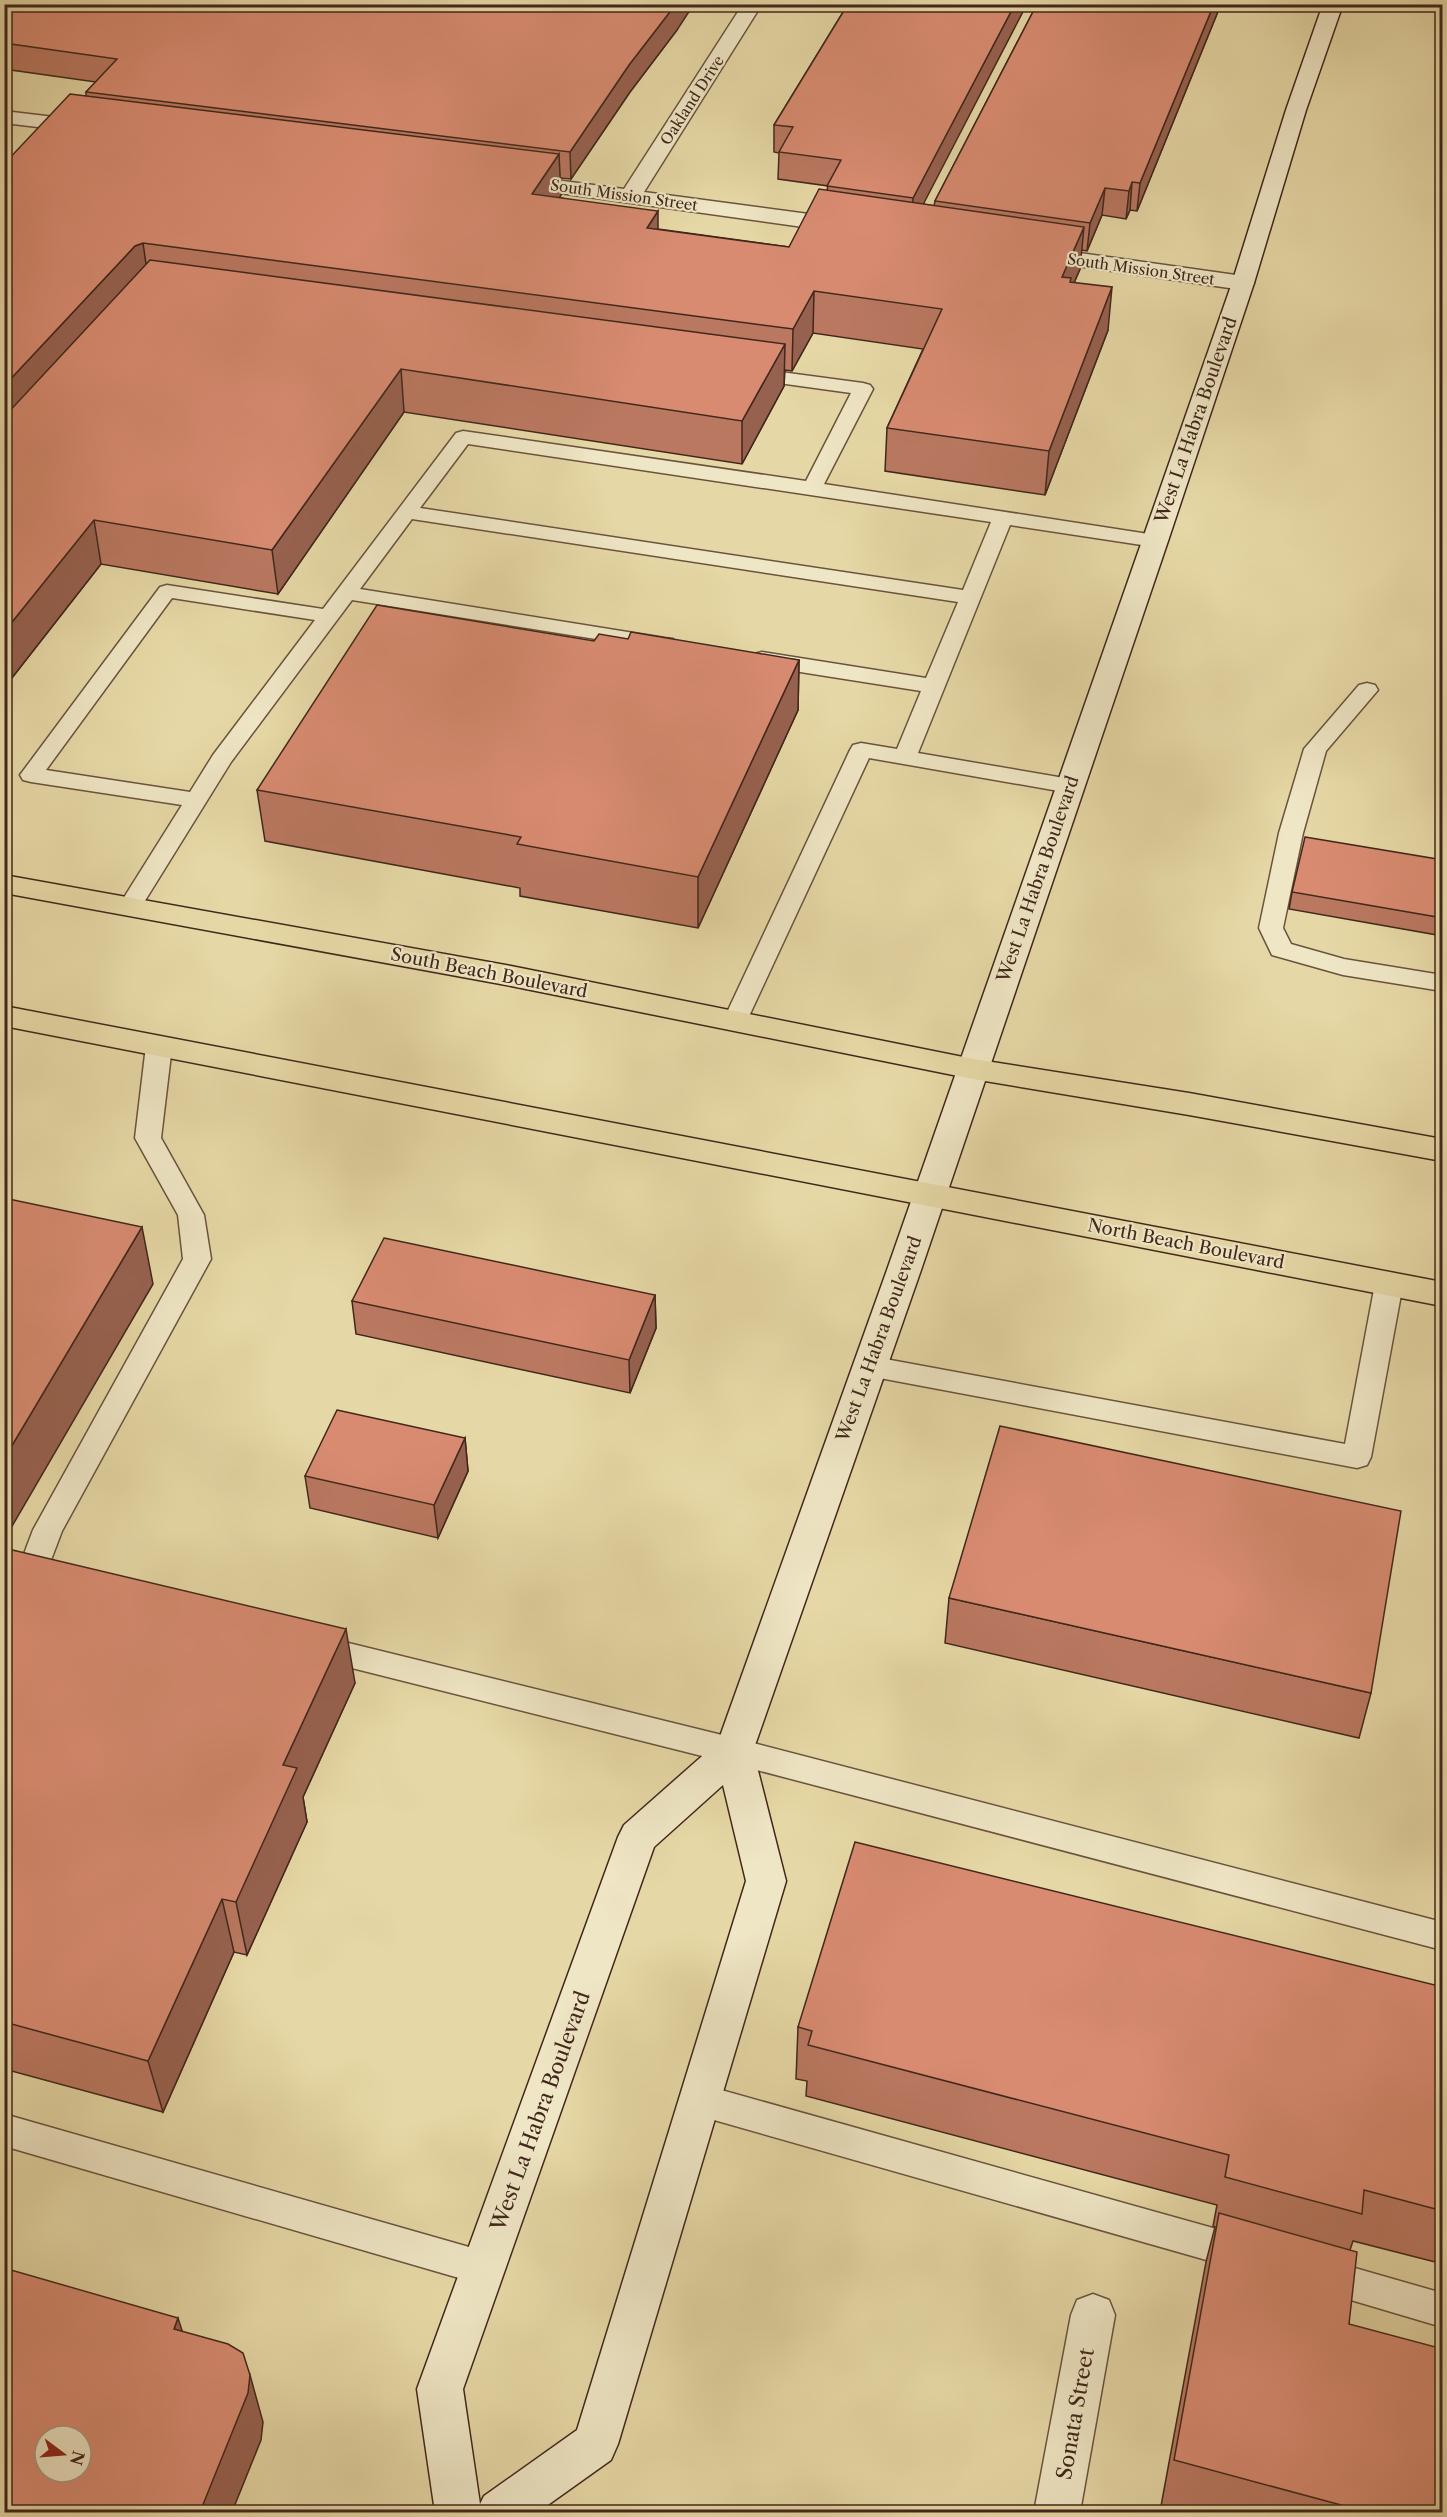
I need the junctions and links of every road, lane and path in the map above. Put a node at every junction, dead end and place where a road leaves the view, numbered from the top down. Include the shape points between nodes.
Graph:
1 (753, 4) edge
2 (1333, 4) edge
3 (4, 117) edge
4 (111, 130) edge
5 (501, 179) edge
6 (631, 195) junction
7 (872, 230) edge
8 (1022, 252) edge
9 (1243, 283) junction
10 (732, 372) edge
11 (812, 488) junction
12 (407, 512) junction
13 (1003, 517) junction
14 (1155, 541) junction
15 (346, 593) junction
16 (970, 598) junction
17 (329, 616) junction
18 (687, 647) edge
19 (746, 656) edge
20 (934, 686) junction
21 (1368, 690) dead end
22 (905, 758) junction
23 (1070, 786) junction
24 (197, 800) junction
25 (4, 884) edge
26 (130, 907) junction
27 (1443, 983) edge
28 (4, 1016) edge
29 (735, 1022) junction
30 (159, 1046) junction
31 (973, 1069) junction
32 (1443, 1150) edge
33 (930, 1194) junction
34 (1389, 1284) junction
35 (1443, 1294) edge
36 (869, 1366) junction
37 (77, 1587) edge
38 (296, 1642) edge
39 (734, 1751) junction
40 (1443, 1936) edge
41 (700, 2100) junction
42 (4, 2130) edge
43 (483, 2268) junction
44 (1443, 2310) edge
45 (1093, 2315) dead end
46 (458, 2512) edge
47 (500, 2512) edge
48 (1057, 2512) edge

1 - 6 main road, Oakland Drive
2 - 9 main road, West La Habra Boulevard
3 - 4 main road
5 - 6 main road, South Mission Street
6 - 7 main road, South Mission Street
8 - 9 main road, South Mission Street
9 - 14 main road, West La Habra Boulevard
10 - 11 lane via 863,389
11 - 12 lane via 463,437
11 - 13 lane
12 - 15 lane
12 - 16 lane
13 - 14 lane
13 - 16 lane
14 - 23 main road, West La Habra Boulevard
15 - 17 lane
15 - 18 lane
16 - 20 lane
17 - 24 lane via 221,760
17 - 24 lane via 167,591 31,775
19 - 20 lane
20 - 22 lane
21 - 27 lane via 1315,749 1291,833 1271,928 1281,949 1343,968
22 - 23 lane
22 - 29 lane via 861,750
23 - 31 main road, West La Habra Boulevard
24 - 26 lane
25 - 26 main road, South Beach Boulevard
26 - 29 main road, South Beach Boulevard via 511,976
28 - 30 main road
29 - 31 main road, South Beach Boulevard
30 - 33 main road
30 - 37 lane via 147,1137 191,1215 197,1259 48,1530 31,1575
31 - 32 main road
31 - 33 main road, West La Habra Boulevard
33 - 34 main road, North Beach Boulevard
33 - 36 main road, West La Habra Boulevard
34 - 35 main road, North Beach Boulevard
34 - 36 lane via 1357,1457
36 - 39 main road, West La Habra Boulevard
38 - 39 lane
39 - 40 lane
39 - 41 main road via 766,1881
39 - 43 main road, West La Habra Boulevard via 638,1837
41 - 44 lane
41 - 47 main road via 595,2444
42 - 43 lane
43 - 46 main road, West La Habra Boulevard via 440,2389
45 - 48 main road, Sonata Street

